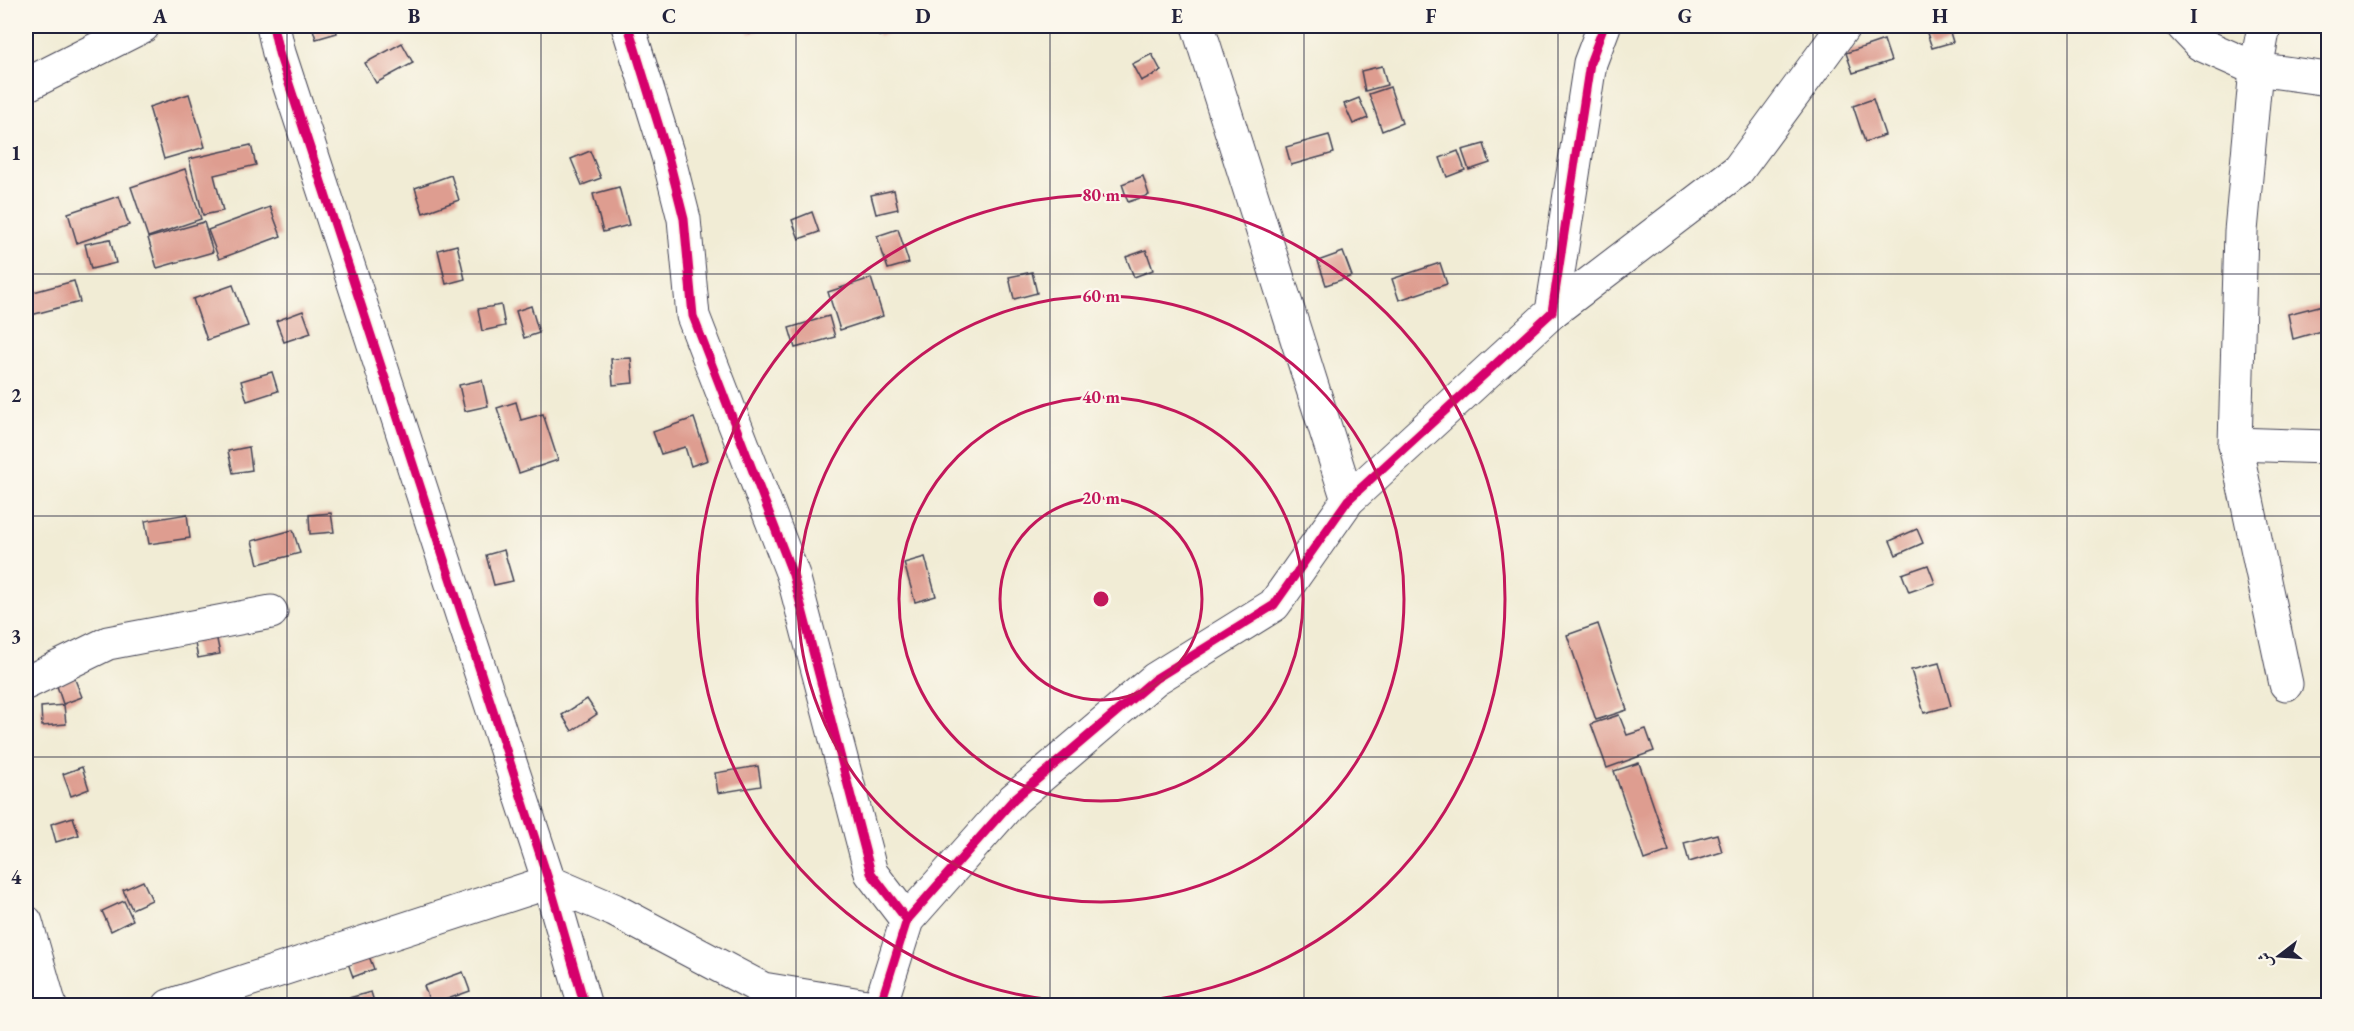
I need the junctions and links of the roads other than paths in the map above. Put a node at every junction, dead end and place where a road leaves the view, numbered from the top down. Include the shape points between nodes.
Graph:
1 (143, 26) edge
2 (273, 26) edge
3 (628, 26) edge
4 (1198, 26) edge
5 (1604, 26) edge
6 (1845, 26) edge
7 (2183, 26) edge
8 (2264, 26) edge
9 (2256, 69) junction
10 (2328, 79) edge
11 (26, 85) edge
12 (1552, 312) junction
13 (2235, 444) junction
14 (2328, 447) edge
15 (1348, 500) junction
16 (271, 612) dead end
17 (26, 683) edge
18 (2286, 684) dead end
19 (549, 882) junction
20 (907, 920) junction
21 (26, 922) edge
22 (50, 1005) edge
23 (169, 1005) edge
24 (585, 1005) edge
25 (867, 1005) edge
26 (880, 1005) edge

1 - 11 street
2 - 19 street
3 - 20 street via 684,219 693,316 793,575 871,873
4 - 15 street
5 - 12 street via 1590,63
6 - 12 street via 1738,170
7 - 9 street via 2200,44
8 - 9 street
9 - 10 street
9 - 13 street via 2241,231
12 - 15 street
13 - 14 street
13 - 18 street
15 - 20 street via 1274,605 1155,679 1014,799
16 - 17 street via 108,643
19 - 23 street
19 - 24 street
19 - 25 street via 614,910 763,989
20 - 26 street
21 - 22 street

